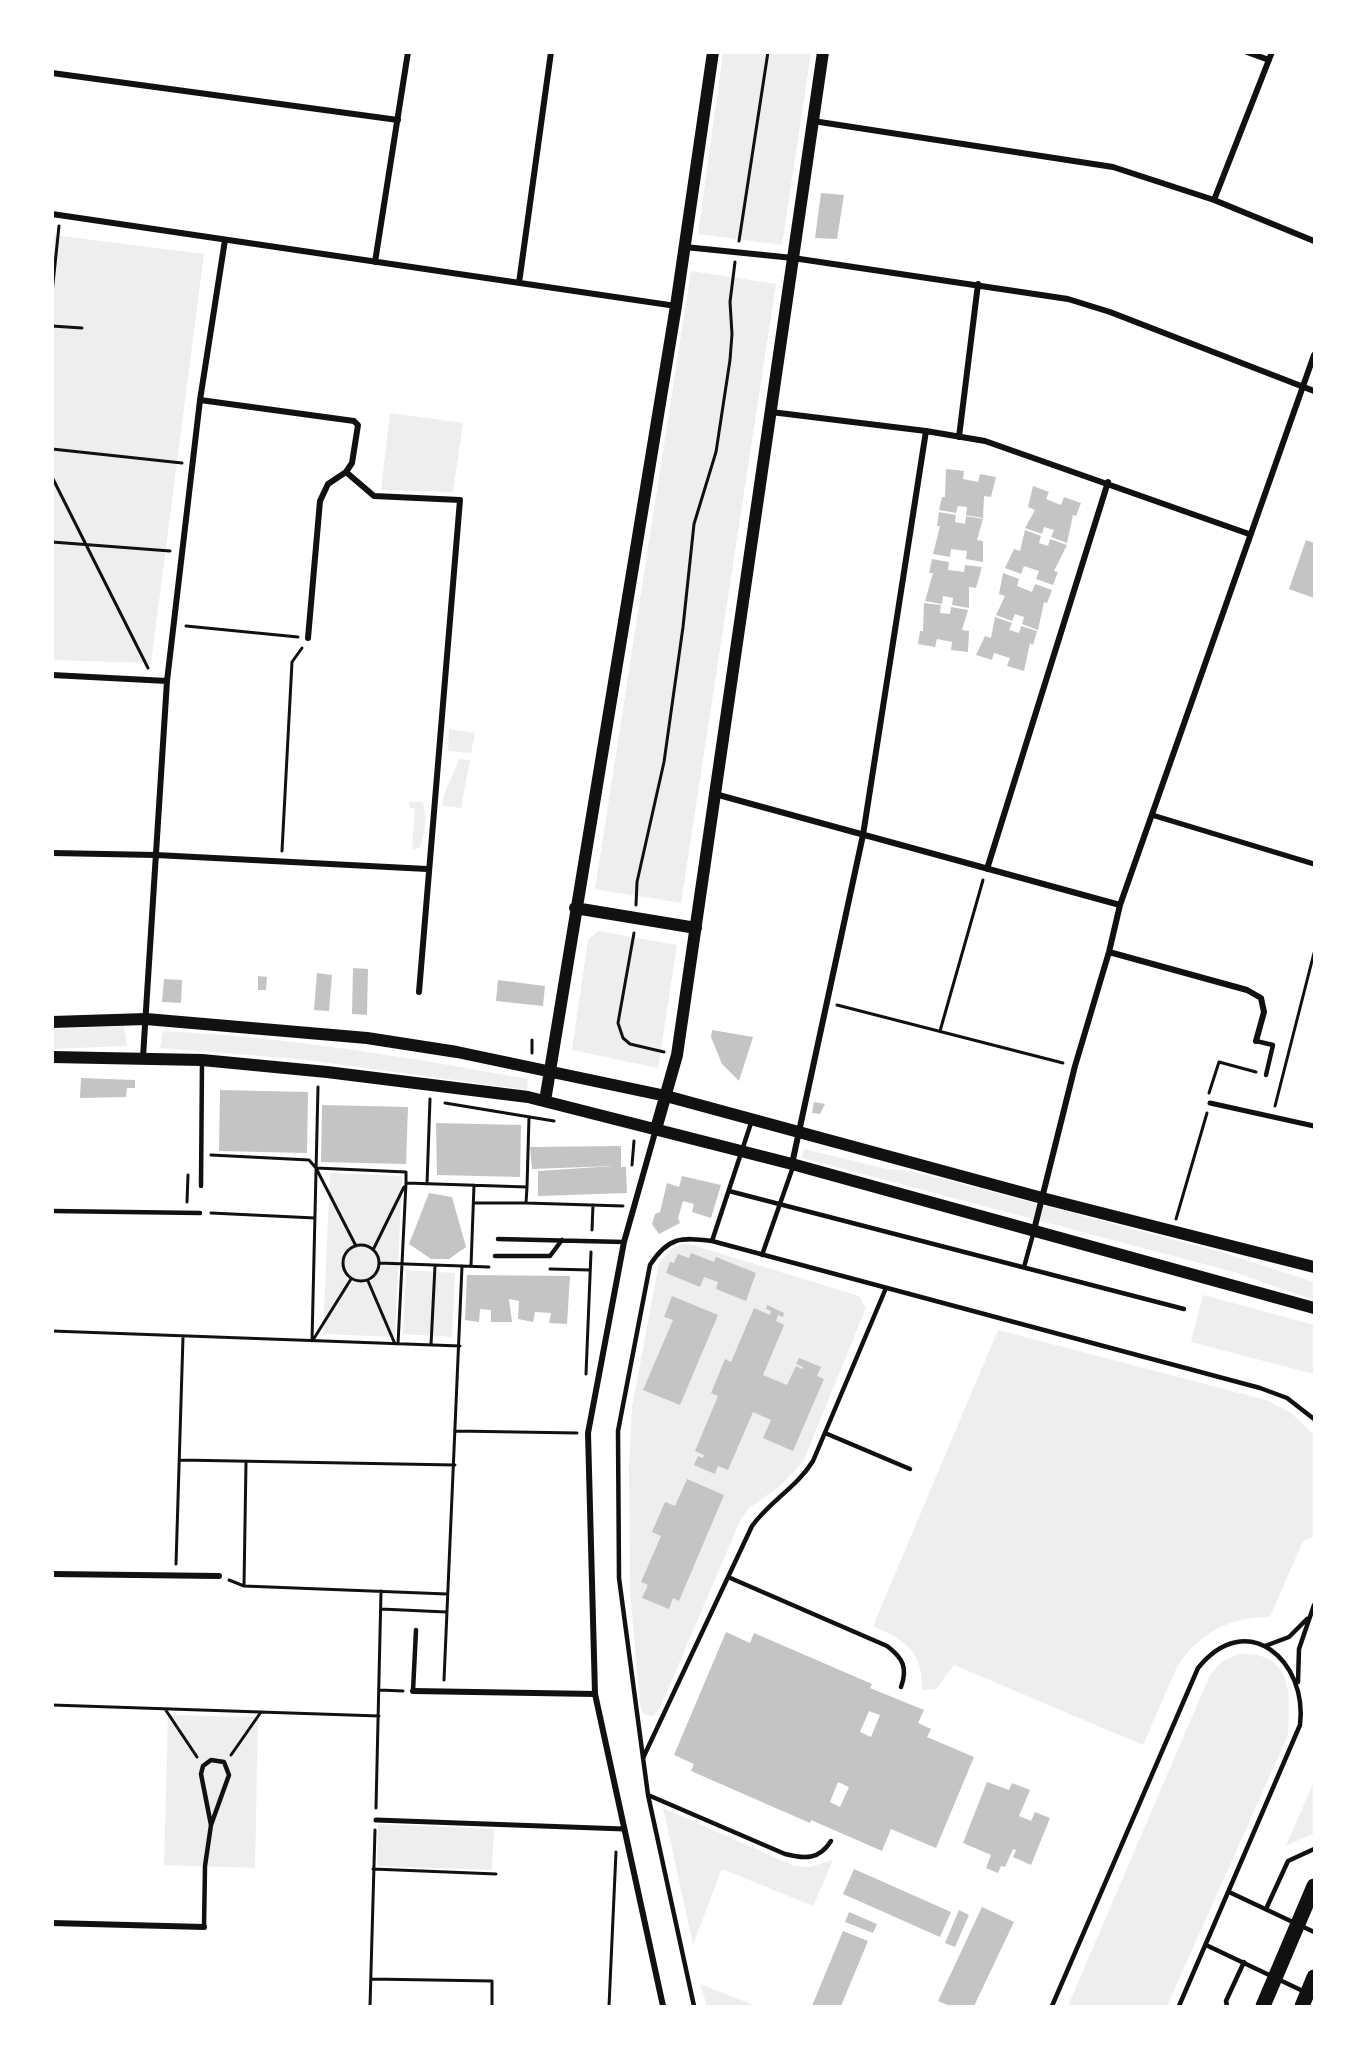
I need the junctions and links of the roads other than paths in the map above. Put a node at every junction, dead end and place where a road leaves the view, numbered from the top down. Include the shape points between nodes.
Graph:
1 (408, 52) edge
2 (551, 52) edge
3 (713, 52) edge
4 (823, 52) edge
5 (1247, 52) edge
6 (1271, 56) edge
7 (52, 73) edge
8 (398, 120) junction
9 (813, 122) junction
10 (1214, 200) junction
11 (52, 214) edge
12 (225, 240) junction
13 (1314, 241) edge
14 (685, 247) junction
15 (793, 258) junction
16 (375, 262) junction
17 (519, 283) junction
18 (978, 284) junction
19 (676, 306) junction
20 (1314, 355) edge
21 (1303, 385) junction
22 (1314, 391) edge
23 (200, 400) junction
24 (771, 412) junction
25 (926, 431) junction
26 (959, 437) junction
27 (346, 472) junction
28 (1108, 482) junction
29 (1249, 534) junction
30 (308, 638) road end
31 (52, 675) edge
32 (167, 681) junction
33 (715, 795) junction
34 (1152, 815) junction
35 (863, 835) junction
36 (52, 853) edge
37 (156, 855) junction
38 (1314, 864) edge
39 (427, 869) junction
40 (987, 869) junction
41 (1120, 905) junction
42 (575, 908) junction
43 (696, 928) junction
44 (1109, 952) junction
45 (419, 992) dead end
46 (146, 1019) junction
47 (52, 1022) edge
48 (1256, 1041) joint
49 (52, 1057) edge
50 (143, 1057) junction
51 (202, 1060) junction
52 (550, 1072) junction
53 (1266, 1075) road end
54 (666, 1096) junction
55 (545, 1101) junction
56 (1210, 1103) road end
57 (752, 1120) junction
58 (1314, 1126) edge
59 (656, 1129) junction
60 (800, 1132) junction
61 (743, 1152) junction
62 (793, 1164) junction
63 (201, 1186) dead end
64 (729, 1191) junction
65 (1042, 1198) junction
66 (780, 1204) junction
67 (52, 1210) edge
68 (200, 1213) road end
69 (1034, 1231) junction
70 (498, 1239) dead end
71 (562, 1240) junction
72 (712, 1241) junction
73 (624, 1242) junction
74 (762, 1255) junction
75 (495, 1256) dead end
76 (1314, 1267) edge
77 (1024, 1268) junction
78 (886, 1288) junction
79 (1314, 1308) edge
80 (1184, 1309) dead end
81 (1314, 1419) edge
82 (825, 1432) junction
83 (910, 1469) dead end
84 (52, 1574) edge
85 (219, 1576) road end
86 (728, 1576) junction
87 (1314, 1605) edge
88 (1311, 1614) junction
89 (416, 1629) dead end
90 (1265, 1646) junction
91 (901, 1687) dead end
92 (1299, 1688) junction
93 (414, 1691) joint
94 (595, 1694) junction
95 (642, 1759) junction
96 (648, 1795) junction
97 (376, 1820) road end
98 (211, 1826) junction
99 (624, 1829) junction
100 (831, 1841) dead end
101 (1314, 1850) edge
102 (1314, 1886) edge
103 (1229, 1892) junction
104 (1266, 1909) junction
105 (52, 1923) edge
106 (1298, 1923) junction
107 (204, 1927) joint
108 (1314, 1932) edge
109 (1206, 1945) junction
110 (1244, 1962) junction
111 (1276, 1976) junction
112 (1314, 1977) edge
113 (1305, 2000) edge
114 (663, 2007) edge
115 (694, 2007) edge
116 (1052, 2007) edge
117 (1179, 2007) edge
118 (1227, 2007) edge
119 (1263, 2007) edge

1 - 8 street
2 - 17 street
3 - 14 main road
4 - 9 main road
5 - 6 street
6 - 10 street
7 - 8 street
8 - 16 street
9 - 10 street via 1113,167
9 - 15 main road
10 - 13 street
11 - 12 street
12 - 16 street
12 - 23 street
14 - 15 street
14 - 19 main road
15 - 18 street
15 - 24 main road
16 - 17 street
17 - 19 street
18 - 21 street via 1068,299 1110,312
18 - 26 street
19 - 42 main road
20 - 21 street
21 - 22 street
21 - 29 street
23 - 27 street via 354,421 358,425 352,463
23 - 32 street
24 - 25 street
24 - 33 main road
25 - 26 street
25 - 35 street
26 - 28 street via 984,441
27 - 30 street via 328,484 320,501
27 - 39 street via 374,496 460,500
28 - 29 street
28 - 40 street
29 - 34 street
31 - 32 street
32 - 37 street
33 - 35 street
33 - 43 main road
34 - 38 street
34 - 41 street
35 - 40 street
35 - 60 street
36 - 37 street
37 - 39 street
37 - 46 street
39 - 45 street
40 - 41 street
41 - 44 street
42 - 43 main road
42 - 52 main road
43 - 54 main road via 677,1055
44 - 48 street via 1247,990 1261,998 1264,1012
44 - 65 street
46 - 47 main road
46 - 50 street
46 - 52 main road via 367,1038
48 - 53 lane via 1273,1045
49 - 50 main road
50 - 51 main road
51 - 55 main road
51 - 63 lane
52 - 54 main road
52 - 55 main road
54 - 57 main road
54 - 59 main road
55 - 59 main road
56 - 58 street
57 - 60 main road
57 - 61 lane
59 - 61 main road
59 - 73 street
60 - 62 street
60 - 65 main road
61 - 62 main road
61 - 64 lane
62 - 66 lane
62 - 69 main road
64 - 66 lane
64 - 72 lane
65 - 69 street
65 - 76 main road
66 - 74 lane
66 - 77 lane
67 - 68 lane
69 - 77 lane
69 - 79 main road
70 - 71 lane
71 - 73 lane
71 - 75 lane via 550,1256
72 - 74 lane
72 - 95 lane via 674,1240 660,1249 650,1265 618,1431 619,1578
73 - 94 street via 588,1433
74 - 78 lane
77 - 80 lane
78 - 81 lane via 1260,1388 1287,1398
78 - 82 lane
82 - 83 lane
82 - 86 lane via 803,1478 763,1510 752,1526
84 - 85 street
86 - 91 lane via 887,1646 899,1655 904,1666
86 - 95 lane
87 - 88 lane
88 - 90 lane via 1289,1637
88 - 92 lane via 1299,1649
89 - 93 lane
90 - 92 lane via 1281,1657
90 - 116 lane via 1232,1643 1214,1652 1198,1668
92 - 103 lane via 1301,1713 1296,1737
93 - 94 street
94 - 99 street
95 - 96 lane
96 - 100 lane via 785,1854 817,1856
96 - 115 lane
97 - 99 street
98 - 98 lane via 201,1774 203,1766 215,1759 225,1764 229,1775
98 - 107 lane via 205,1866
99 - 114 street
101 - 104 lane via 1288,1861
102 - 106 main road
103 - 104 lane
103 - 109 lane
104 - 106 lane
105 - 107 street
106 - 108 lane
106 - 111 main road
109 - 110 lane
109 - 117 lane
110 - 111 lane
110 - 118 lane via 1226,2001
111 - 113 lane
111 - 119 main road
112 - 113 main road

